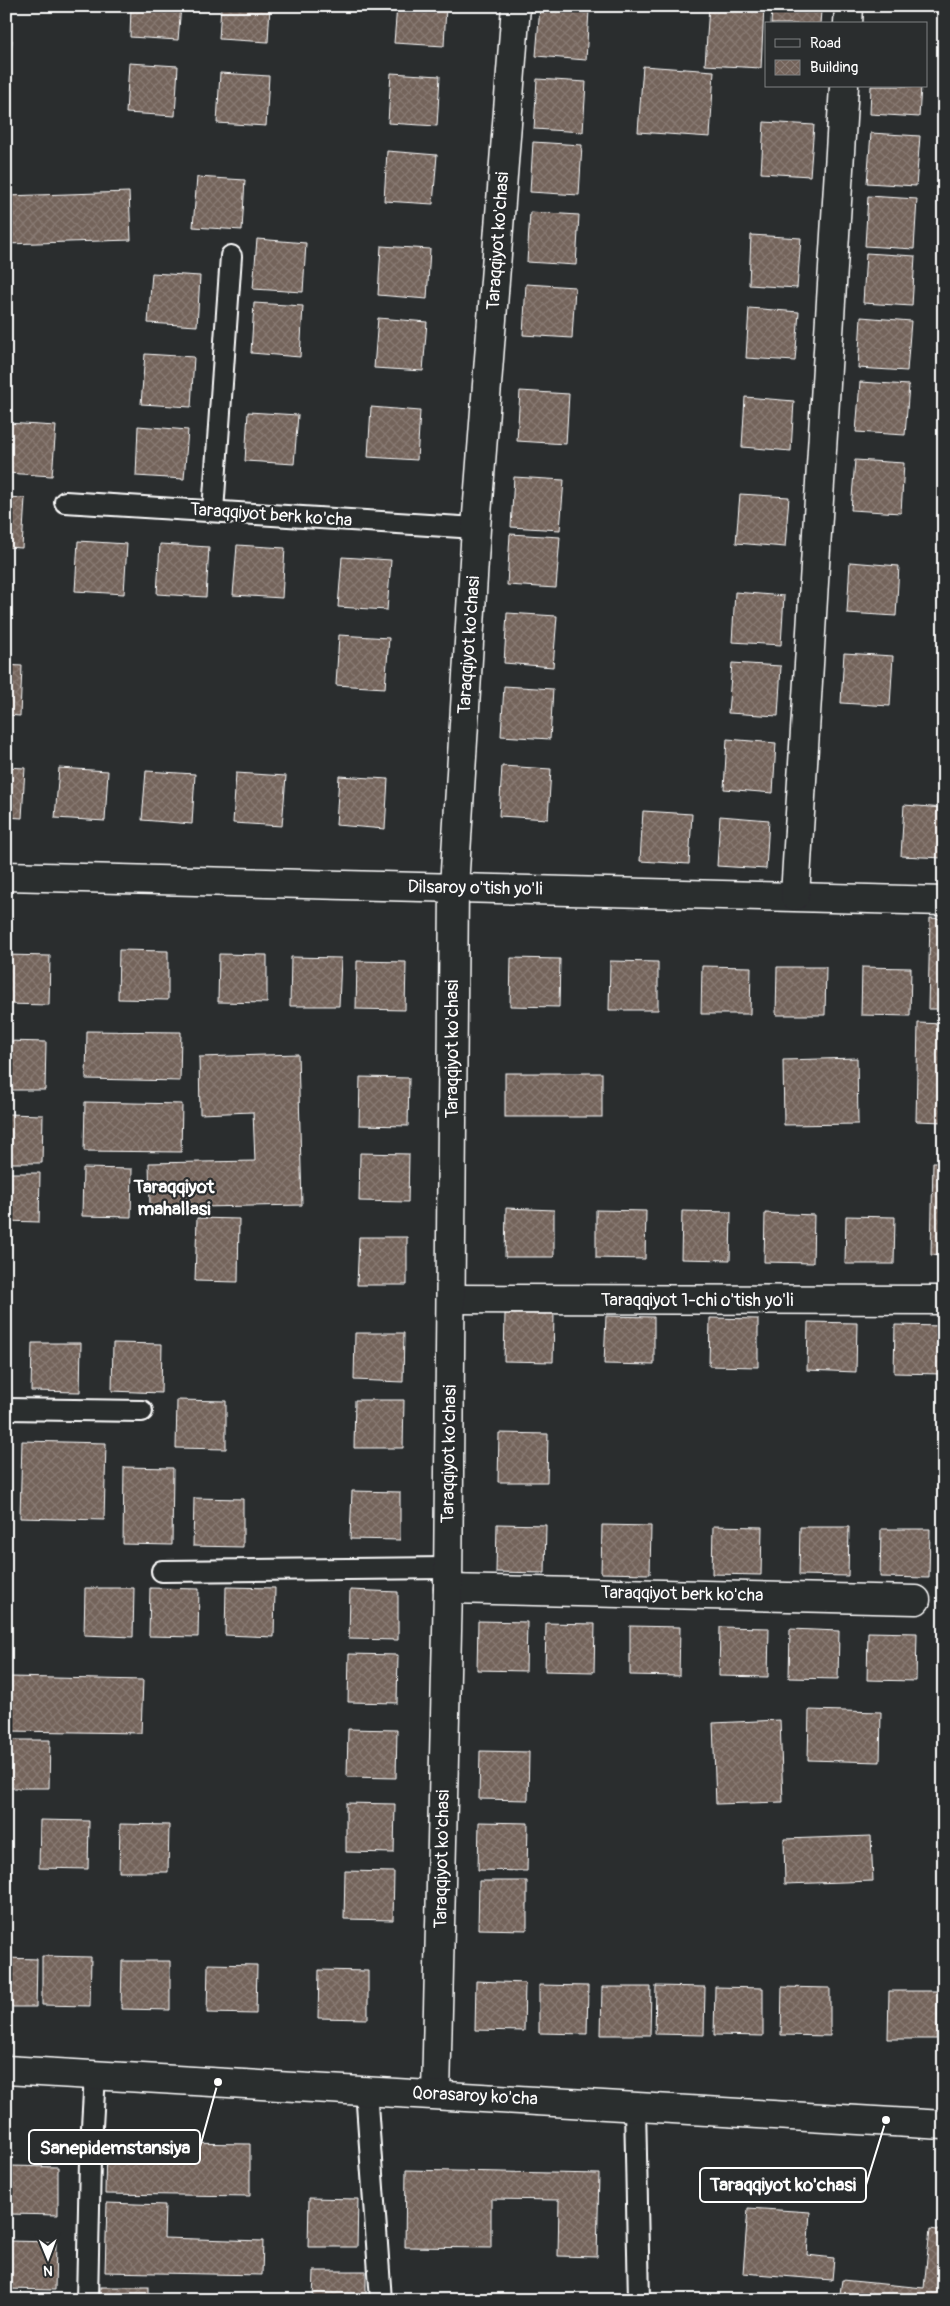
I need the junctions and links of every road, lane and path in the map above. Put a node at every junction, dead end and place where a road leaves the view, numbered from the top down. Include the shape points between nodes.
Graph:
1 (516, 6) edge
2 (849, 6) edge
3 (848, 22) edge
4 (844, 88) edge
5 (232, 256) dead end
6 (66, 502) dead end
7 (213, 511) junction
8 (476, 528) junction
9 (6, 876) edge
10 (454, 887) junction
11 (795, 896) junction
12 (944, 901) edge
13 (451, 1299) junction
14 (944, 1300) edge
15 (6, 1409) edge
16 (142, 1411) dead end
17 (162, 1571) dead end
18 (448, 1578) junction
19 (916, 1600) dead end
20 (6, 2070) edge
21 (95, 2075) junction
22 (366, 2090) junction
23 (436, 2094) junction
24 (635, 2106) junction
25 (944, 2124) edge
26 (88, 2300) edge
27 (381, 2300) edge
28 (639, 2300) edge

1 - 8 street, Taraqqiyot ko'chasi
2 - 3 street
4 - 11 street
5 - 7 lane
6 - 7 lane, Taraqqiyot berk ko'cha
7 - 8 lane, Taraqqiyot berk ko'cha
8 - 10 street, Taraqqiyot ko'chasi
9 - 10 street, Dilsaroy o'tish yo'li
10 - 11 street, Dilsaroy o'tish yo'li
10 - 13 street, Taraqqiyot ko'chasi
11 - 12 street, Dilsaroy o'tish yo'li
13 - 14 street, Taraqqiyot 1-chi o'tish yo'li
13 - 18 street, Taraqqiyot ko'chasi
15 - 16 lane
17 - 18 lane
18 - 19 street, Taraqqiyot berk ko'cha
18 - 23 street, Taraqqiyot ko'chasi
20 - 21 street, Qorasaroy ko'cha
21 - 22 street, Qorasaroy ko'cha
21 - 26 lane
22 - 23 street, Qorasaroy ko'cha
22 - 27 lane
23 - 24 street, Qorasaroy ko'cha
24 - 25 street, Qorasaroy ko'cha
24 - 28 lane

